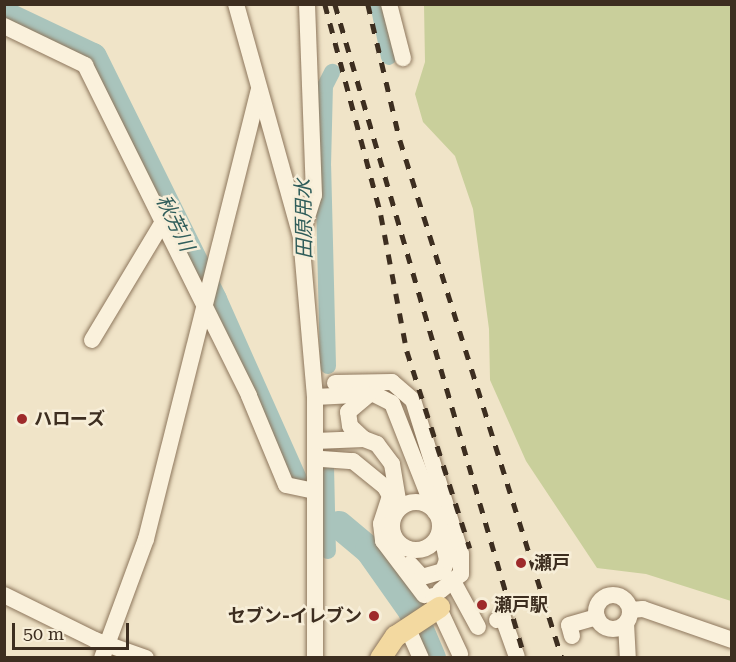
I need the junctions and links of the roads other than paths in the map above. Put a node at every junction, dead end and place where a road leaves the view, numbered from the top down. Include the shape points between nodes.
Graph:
1 (236, 4) edge
2 (307, 4) edge
3 (389, 4) edge
4 (4, 26) edge
5 (403, 58) dead end
6 (260, 90) junction
7 (161, 225) junction
8 (301, 237) junction
9 (203, 303) junction
10 (92, 340) dead end
11 (335, 383) dead end
12 (368, 394) junction
13 (315, 397) junction
14 (364, 438) junction
15 (315, 441) junction
16 (322, 459) dead end
17 (314, 491) junction
18 (398, 510) junction
19 (438, 520) junction
20 (400, 544) junction
21 (4, 595) edge
22 (435, 595) junction
23 (628, 616) junction
24 (498, 620) dead end
25 (603, 622) junction
26 (407, 627) junction
27 (478, 627) dead end
28 (572, 636) dead end
29 (732, 640) edge
30 (109, 642) junction
31 (626, 651) edge
32 (460, 654) dead end
33 (102, 657) edge
34 (146, 657) edge
35 (315, 657) edge
36 (380, 657) edge
37 (421, 657) edge
38 (517, 657) edge

1 - 6 street
2 - 8 street via 314,195
3 - 5 street
4 - 7 street via 85,65
6 - 8 street
6 - 9 street
7 - 9 street
7 - 10 street
8 - 13 street
9 - 17 street via 286,484
9 - 30 street via 146,539
11 - 22 street via 392,382 413,400 461,554 460,574
12 - 13 street
12 - 14 street via 348,412 350,426
12 - 19 street via 383,397 401,417
13 - 15 street
14 - 15 street
14 - 18 street via 376,444 392,464 401,498
15 - 17 street
16 - 22 street via 352,461 385,487 390,502 381,524 383,541
17 - 35 street
18 - 19 street via 417,502
18 - 20 street via 392,524
19 - 20 street via 428,546 414,550
19 - 22 street via 446,566
20 - 22 street via 413,570
21 - 30 street
22 - 26 main road
22 - 27 street
22 - 32 street
23 - 25 street
23 - 25 street via 621,597 611,596 598,605
23 - 29 street via 643,609
23 - 31 street
24 - 38 street via 504,618
25 - 28 street via 569,625
25 - 31 street
26 - 36 main road
26 - 37 street
30 - 33 street
30 - 34 street

